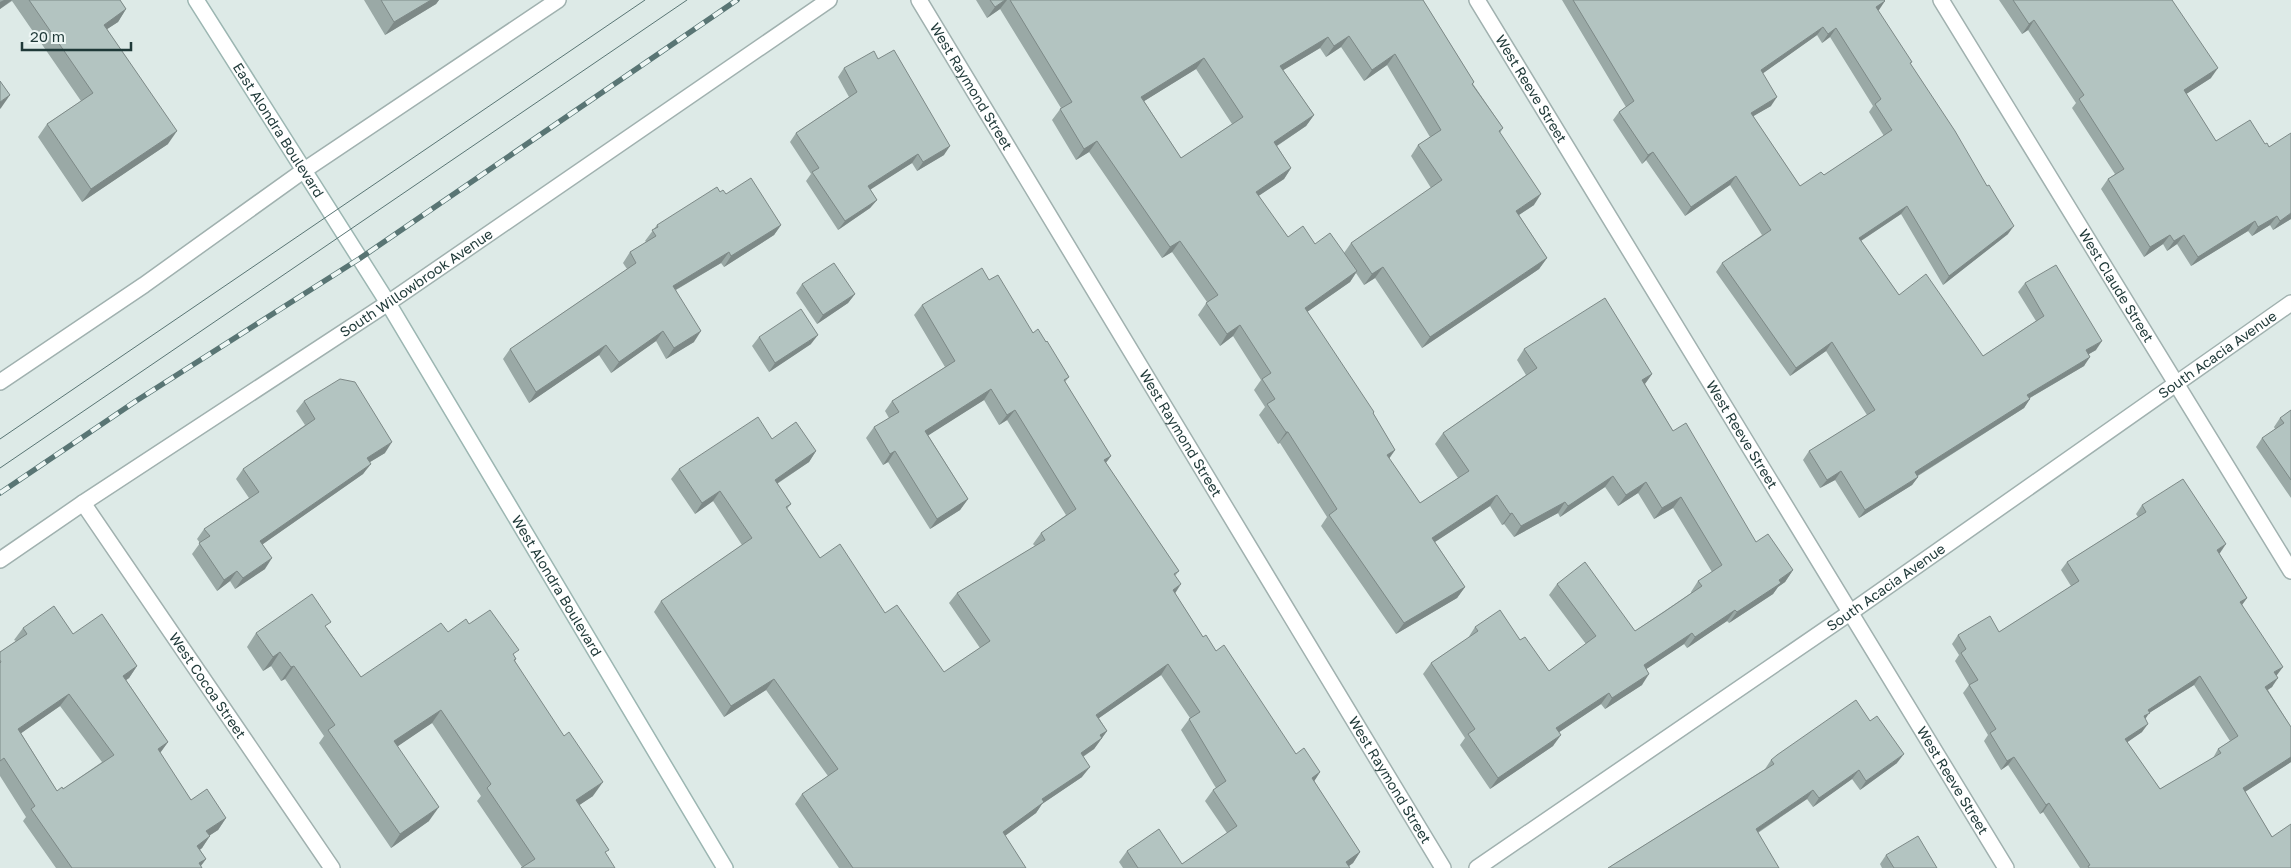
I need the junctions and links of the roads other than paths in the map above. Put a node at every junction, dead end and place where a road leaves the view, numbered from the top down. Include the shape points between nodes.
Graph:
1 (196, 0) edge
2 (558, 0) edge
3 (830, 0) edge
4 (919, 0) edge
5 (1477, 0) edge
6 (1941, 0) edge
7 (303, 171) junction
8 (388, 303) junction
9 (2291, 303) edge
10 (0, 382) edge
11 (2176, 382) junction
12 (83, 503) junction
13 (0, 560) edge
14 (2291, 571) edge
15 (1850, 612) junction
16 (332, 868) edge
17 (725, 868) edge
18 (1443, 868) edge
19 (1477, 868) edge
20 (2006, 868) edge

1 - 7 street, East Alondra Boulevard
2 - 7 street
3 - 8 street, South Willowbrook Avenue
4 - 18 street, West Raymond Street
5 - 15 street, West Reeve Street
6 - 11 street, West Claude Street
7 - 8 street, East Alondra Boulevard
7 - 10 street via 144,285
8 - 12 street, South Willowbrook Avenue
8 - 17 street, West Alondra Boulevard
9 - 11 street, South Acacia Avenue
11 - 14 street, West Claude Street
11 - 15 street, South Acacia Avenue
12 - 13 street, South Willowbrook Avenue
12 - 16 street, West Cocoa Street
15 - 19 street, South Acacia Avenue
15 - 20 street, West Reeve Street

